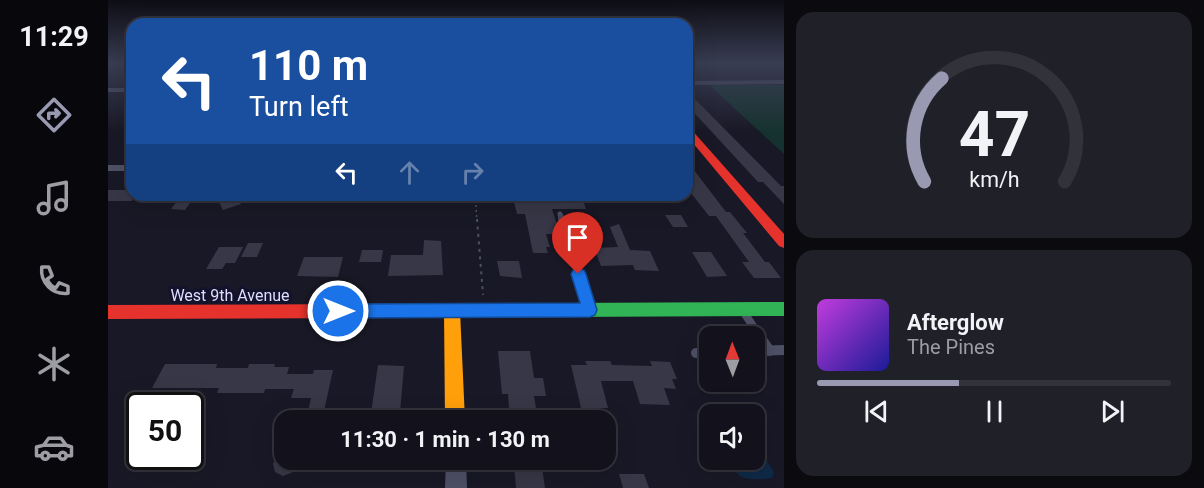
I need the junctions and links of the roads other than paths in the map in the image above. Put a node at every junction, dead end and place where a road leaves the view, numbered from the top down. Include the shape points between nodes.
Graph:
1 (108, 90) edge
2 (126, 90) edge
3 (693, 137) edge
4 (108, 168) edge
5 (126, 168) edge
6 (560, 214) dead end
7 (784, 243) edge
8 (742, 309) junction
9 (784, 309) edge
10 (590, 310) junction
11 (452, 311) junction
12 (108, 312) edge
13 (784, 350) edge
14 (765, 351) edge
15 (770, 351) junction
16 (696, 353) dead end
17 (699, 353) edge
18 (455, 410) edge
19 (456, 470) edge
20 (456, 488) edge

1 - 2 street
3 - 7 main road
4 - 5 street
6 - 10 lane
8 - 9 main road, West 9th Avenue
8 - 10 main road, West 9th Avenue
8 - 15 lane
10 - 11 main road, West 9th Avenue
11 - 12 main road, West 9th Avenue
11 - 18 main road
13 - 15 lane
14 - 15 lane
16 - 17 lane
19 - 20 street

